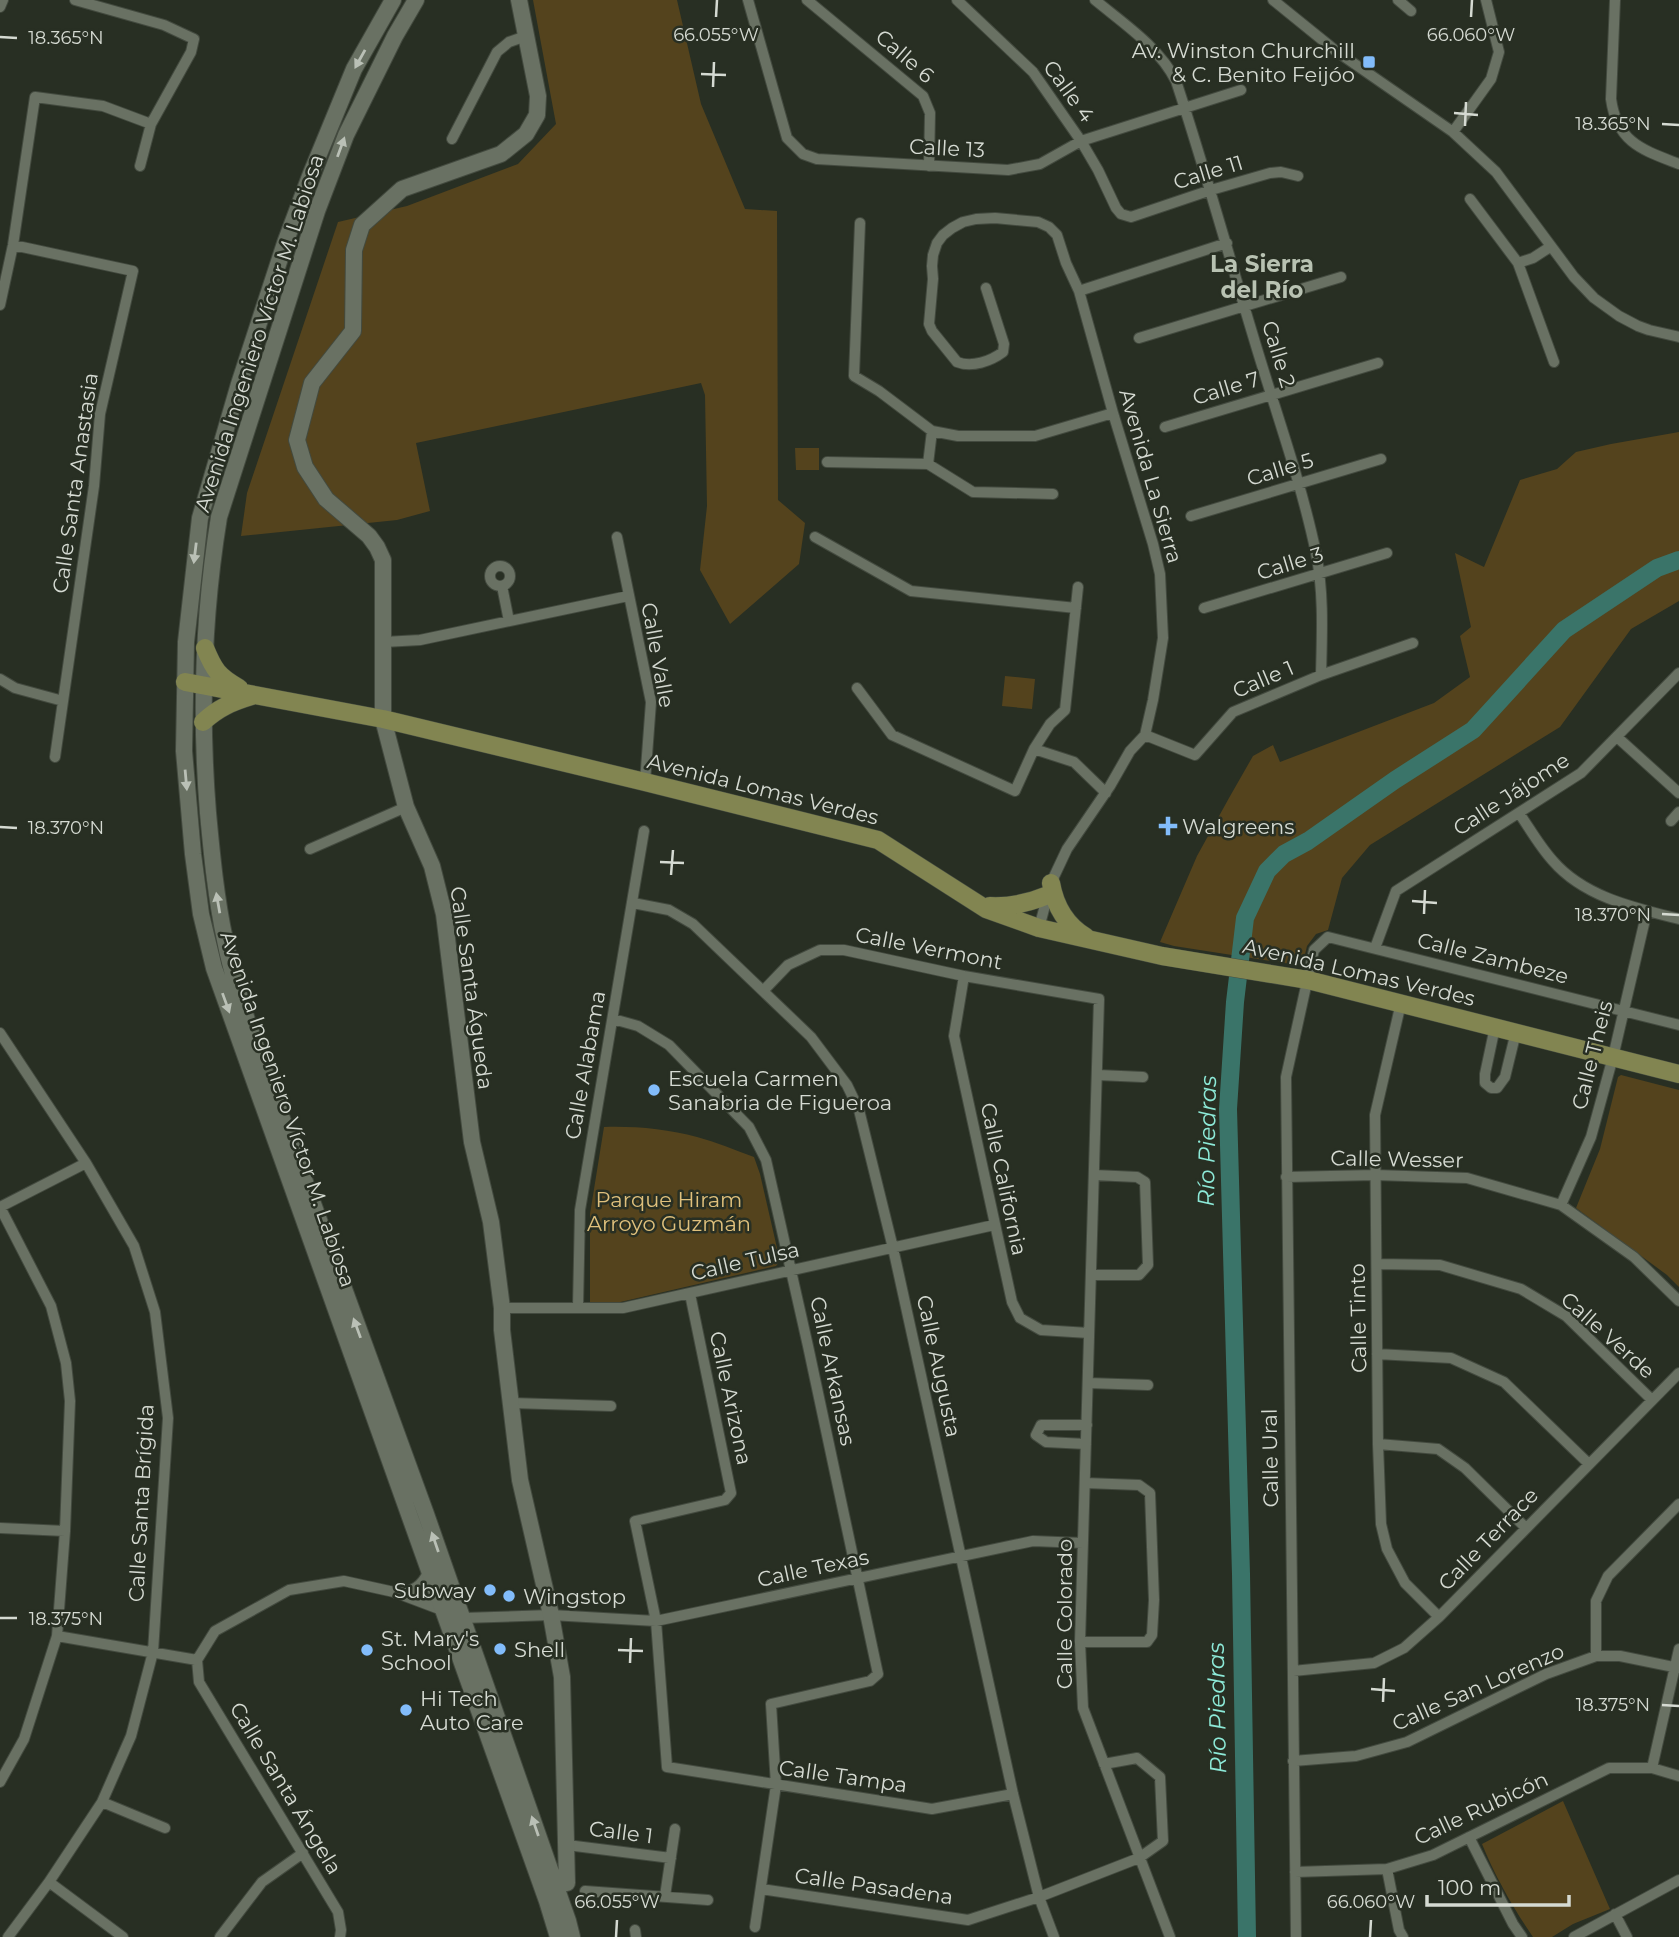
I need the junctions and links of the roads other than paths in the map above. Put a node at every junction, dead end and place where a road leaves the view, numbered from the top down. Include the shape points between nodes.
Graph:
1 (4, 0) edge
2 (75, 0) edge
3 (393, 0) edge
4 (416, 0) edge
5 (519, 0) edge
6 (807, 0) edge
7 (957, 0) edge
8 (1095, 0) edge
9 (1273, 0) edge
10 (1398, 0) edge
11 (1486, 0) edge
12 (1615, 0) edge
13 (753, 1) edge
14 (0, 7) edge
15 (1411, 11) dead end
16 (526, 36) junction
17 (1241, 90) dead end
18 (1185, 108) junction
19 (151, 124) junction
20 (1453, 132) junction
21 (452, 139) dead end
22 (1081, 141) junction
23 (1679, 164) edge
24 (140, 166) dead end
25 (929, 166) junction
26 (1298, 176) dead end
27 (1212, 190) junction
28 (1470, 199) dead end
29 (1131, 217) joint
30 (860, 223) dead end
31 (1227, 243) junction
32 (13, 245) junction
33 (1550, 247) junction
34 (1518, 263) junction
35 (1341, 277) dead end
36 (986, 288) dead end
37 (1079, 291) junction
38 (0, 305) edge
39 (1244, 306) junction
40 (1679, 337) edge
41 (1139, 338) dead end
42 (1554, 362) dead end
43 (1378, 363) dead end
44 (1271, 395) junction
45 (1113, 413) junction
46 (1165, 427) dead end
47 (932, 431) junction
48 (1381, 459) dead end
49 (827, 462) dead end
50 (928, 464) junction
51 (1298, 484) junction
52 (1053, 494) dead end
53 (1191, 516) dead end
54 (617, 537) dead end
55 (815, 537) dead end
56 (1387, 553) dead end
57 (1319, 574) junction
58 (502, 586) dead end
59 (1078, 587) dead end
60 (628, 596) junction
61 (1076, 608) junction
62 (1204, 608) dead end
63 (509, 621) junction
64 (384, 642) junction
65 (1413, 643) dead end
66 (205, 648) junction
67 (1679, 673) edge
68 (1321, 675) junction
69 (0, 679) edge
70 (194, 684) junction
71 (858, 688) dead end
72 (252, 694) junction
73 (63, 701) junction
74 (383, 719) junction
75 (203, 722) junction
76 (1145, 735) junction
77 (1617, 737) junction
78 (1034, 749) junction
79 (55, 757) dead end
80 (645, 782) junction
81 (1106, 793) junction
82 (1679, 793) edge
83 (406, 807) junction
84 (1679, 812) edge
85 (1519, 813) junction
86 (1671, 821) dead end
87 (644, 831) dead end
88 (310, 849) dead end
89 (1049, 889) junction
90 (633, 903) junction
91 (979, 905) junction
92 (1647, 911) junction
93 (1679, 919) edge
94 (1039, 928) junction
95 (1089, 939) junction
96 (1374, 948) junction
97 (1312, 961) joint
98 (964, 976) junction
99 (1308, 980) junction
100 (763, 991) junction
101 (1100, 999) joint
102 (1401, 1003) junction
103 (1624, 1011) junction
104 (613, 1019) junction
105 (1679, 1025) edge
106 (1495, 1027) junction
107 (1516, 1032) junction
108 (0, 1033) edge
109 (1613, 1057) junction
110 (1679, 1074) edge
111 (1098, 1075) junction
112 (1143, 1077) dead end
113 (86, 1163) junction
114 (1094, 1175) junction
115 (1375, 1175) junction
116 (1286, 1177) junction
117 (1561, 1205) junction
118 (0, 1207) edge
119 (994, 1225) junction
120 (893, 1248) junction
121 (1377, 1264) junction
122 (792, 1270) junction
123 (1092, 1275) junction
124 (690, 1294) junction
125 (1679, 1301) edge
126 (578, 1307) junction
127 (502, 1308) junction
128 (1089, 1333) junction
129 (1377, 1354) junction
130 (1679, 1373) edge
131 (1088, 1383) junction
132 (1148, 1385) dead end
133 (1652, 1400) junction
134 (512, 1403) junction
135 (611, 1406) dead end
136 (1087, 1425) junction
137 (1086, 1444) junction
138 (1378, 1444) junction
139 (1589, 1464) junction
140 (1085, 1483) junction
141 (1679, 1504) edge
142 (0, 1528) edge
143 (1526, 1528) junction
144 (65, 1531) junction
145 (1083, 1543) junction
146 (961, 1555) junction
147 (429, 1571) junction
148 (859, 1578) junction
149 (396, 1593) junction
150 (443, 1610) junction
151 (551, 1615) junction
152 (1439, 1617) junction
153 (463, 1618) junction
154 (656, 1621) junction
155 (57, 1636) junction
156 (1080, 1642) junction
157 (1679, 1648) edge
158 (153, 1653) junction
159 (1596, 1656) junction
160 (197, 1660) junction
161 (1676, 1668) edge
162 (1293, 1671) junction
163 (1293, 1762) junction
164 (1104, 1764) junction
165 (1652, 1768) junction
166 (1679, 1776) edge
167 (0, 1782) edge
168 (776, 1786) junction
169 (1013, 1794) junction
170 (102, 1802) junction
171 (165, 1828) dead end
172 (675, 1829) dead end
173 (1469, 1837) junction
174 (567, 1845) junction
175 (303, 1853) junction
176 (671, 1858) junction
177 (1139, 1858) junction
178 (1387, 1869) junction
179 (1295, 1872) junction
180 (1679, 1880) edge
181 (49, 1882) junction
182 (567, 1883) dead end
183 (761, 1889) junction
184 (585, 1891) dead end
185 (665, 1896) junction
186 (1039, 1897) junction
187 (708, 1900) dead end
188 (1615, 1914) junction
189 (755, 1927) dead end
190 (8, 1937) edge
191 (123, 1937) edge
192 (220, 1937) edge
193 (340, 1937) edge
194 (558, 1937) edge
195 (572, 1937) edge
196 (1054, 1937) edge
197 (1170, 1937) edge
198 (1296, 1937) edge
199 (1403, 1937) edge
200 (1522, 1937) edge
201 (1574, 1937) edge
202 (1627, 1937) edge

1 - 14 street
2 - 19 street via 194,38 191,52
3 -> 70 main road, Avenida Ingeniero Víctor M. Labiosa via 354,69 285,243 200,518 186,642
66 -> 4 main road, Avenida Ingeniero Víctor M. Labiosa via 219,517 317,211 346,135
5 - 16 main road, Calle Santa Águeda
6 - 25 street, Calle 6 via 923,96 930,113
7 - 22 street, Calle 4 via 1033,72
8 - 18 street, Calle 2 via 1167,64
9 - 20 street via 1336,51
10 - 15 street
11 - 20 street via 1499,52 1491,79
12 - 23 street via 1613,113 1632,142
13 - 25 street, Calle 13 via 787,138 793,145 817,159
16 - 21 street via 497,52
16 - 64 main road, Calle Santa Águeda via 538,96 537,115 526,134 501,154 402,189 362,225 354,250 353,331 312,383 297,440 305,467 326,499 369,536 383,560
17 - 18 street, Calle 13
18 - 22 street, Calle 13
18 - 27 street, Calle 2
19 - 24 street
19 - 32 street via 103,106 35,97
20 - 33 street via 1496,172
22 - 25 street, Calle 13 via 1027,168
22 - 29 street, Calle 4 via 1116,208
26 - 27 street, Calle 11 via 1270,173
27 - 29 street, Calle 11
27 - 31 street, Calle 2
28 - 34 street
30 - 47 street via 853,376
31 - 37 street
31 - 39 street, Calle 2
32 - 38 street
32 - 73 street, Calle Santa Anastasia via 133,271 100,414
33 - 34 street
33 - 40 street via 1594,298 1619,316
34 - 42 street
35 - 39 street
36 - 37 street, Avenida La Sierra via 1003,352 979,363 961,364 929,324 933,255 943,235 963,222 995,218 1049,227 1057,235
37 - 45 street, Avenida La Sierra
39 - 41 street
39 - 44 street, Calle 2
43 - 44 street, Calle 7
44 - 46 street, Calle 7
44 - 51 street, Calle 2
45 - 47 street via 1035,436 958,436
45 - 76 street, Avenida La Sierra via 1160,574 1163,638
47 - 50 street
48 - 51 street, Calle 5
49 - 50 street
50 - 52 street via 973,492
51 - 53 street, Calle 5
51 - 57 street, Calle 2
54 - 60 street, Calle Valle
55 - 61 street via 911,591
56 - 57 street, Calle 3
57 - 62 street, Calle 3
57 - 68 street, Calle 2
58 - 63 street
59 - 61 street
60 - 63 street
60 - 80 street, Calle Valle via 651,702
61 - 78 street via 1065,710
63 - 64 street via 420,640
64 - 74 main road, Calle Santa Águeda
65 - 68 street, Calle 1
66 - 70 main road, Avenida Ingeniero Víctor M. Labiosa
66 - 72 main road via 223,679
67 - 77 street, Calle Jájome
68 - 76 street, Calle 1 via 1233,712 1195,755
69 - 73 street via 15,688
70 - 72 main road, Avenida Lomas Verdes
70 - 75 main road, Avenida Ingeniero Víctor M. Labiosa
70 -> 147 main road, Avenida Ingeniero Víctor M. Labiosa via 184,751 201,914 214,968
71 - 78 street via 892,735 1015,791
72 - 74 main road, Avenida Lomas Verdes
72 - 75 main road via 216,710
73 - 79 street, Calle Santa Anastasia
74 - 80 main road, Avenida Lomas Verdes
74 - 83 main road, Calle Santa Águeda
153 -> 75 main road, Avenida Ingeniero Víctor M. Labiosa via 239,996 213,875
76 - 81 street, Avenida La Sierra via 1130,751
77 - 82 street
77 - 85 street, Calle Jájome via 1581,772
78 - 81 street via 1074,762
80 - 91 main road, Avenida Lomas Verdes via 878,841
81 - 89 street, Avenida La Sierra via 1067,849
83 - 88 street
83 - 127 main road, Calle Santa Águeda via 432,866 444,914 472,1142 491,1222
84 - 86 street
85 - 92 street via 1554,862 1576,880 1598,895
85 - 96 street, Calle Jájome via 1396,891
87 - 90 street, Calle Alabama
89 - 91 main road via 1029,902
89 - 94 street, Avenida La Sierra
89 - 95 main road via 1075,931
90 - 100 street, Calle Augusta via 669,910 693,924
90 - 104 street, Calle Alabama
91 - 94 main road, Avenida Lomas Verdes
92 - 93 street
92 - 103 street, Calle Theis
94 - 95 main road, Avenida Lomas Verdes
95 - 99 main road, Avenida Lomas Verdes
96 - 97 street, Calle Zambeze via 1328,937 1314,950
96 - 103 street, Calle Zambeze
97 - 99 street, Calle Ural
98 - 100 street, Calle Vermont via 844,950 820,950 788,965
98 - 101 street, Calle Vermont
98 - 119 street, Calle California via 954,1035
99 - 102 main road, Avenida Lomas Verdes
99 - 116 street, Calle Ural via 1286,1077
100 - 120 street, Calle Augusta via 811,1037 847,1085 859,1110
101 - 111 street, Calle Colorado
102 - 106 main road, Avenida Lomas Verdes
102 - 115 street, Calle Tinto via 1376,1115
103 - 105 street, Calle Zambeze
103 - 109 street, Calle Theis
104 - 122 street, Calle Arkansas via 638,1026 668,1045 750,1127 766,1160
104 - 126 street, Calle Alabama via 580,1210
106 - 107 main road, Avenida Lomas Verdes
106 - 107 street via 1485,1074 1485,1083 1491,1088 1497,1088 1505,1077
107 - 109 main road, Avenida Lomas Verdes
108 - 113 street, Calle Santa Brígida
109 - 110 main road, Avenida Lomas Verdes
109 - 117 street, Calle Theis via 1591,1137
111 - 112 street
111 - 114 street, Calle Colorado
113 - 118 street
113 - 158 street, Calle Santa Brígida via 134,1246 155,1312 168,1418
114 - 123 street, Calle Colorado
114 - 123 street via 1137,1177 1145,1182 1148,1265 1139,1275
115 - 116 street, Calle Wesser
115 - 117 street, Calle Wesser via 1467,1178
115 - 121 street, Calle Tinto
116 - 162 street, Calle Ural
117 - 125 street, Calle Wesser via 1634,1257
118 - 144 street via 51,1306 66,1363 70,1401
119 - 120 street, Calle Tulsa
119 - 128 street, Calle California via 1020,1318 1041,1330
120 - 122 street, Calle Tulsa
120 - 146 street, Calle Augusta
121 - 129 street, Calle Tinto
121 - 133 street, Calle Verde via 1440,1265 1521,1289 1566,1316
122 - 124 street, Calle Tulsa
122 - 148 street, Calle Arkansas
123 - 128 street, Calle Colorado
124 - 126 street, Calle Tulsa via 623,1308
124 - 154 street, Calle Arizona via 731,1493 725,1500 635,1521
126 - 127 street, Calle Tulsa
127 - 134 main road, Calle Santa Águeda
128 - 131 street, Calle Colorado
129 - 138 street, Calle Tinto
129 - 139 street via 1451,1358 1504,1382
130 - 133 street, Calle Terrace
131 - 132 street
131 - 136 street, Calle Colorado
133 - 139 street, Calle Terrace
134 - 135 street
134 - 151 main road, Calle Santa Águeda via 520,1480
136 - 137 street, Calle Colorado
136 - 137 street via 1041,1425 1036,1435 1046,1442
137 - 140 street, Calle Colorado
138 - 143 street via 1438,1449 1465,1468
138 - 152 street, Calle Tinto via 1381,1524 1387,1549 1405,1583
139 - 143 street, Calle Terrace
140 - 145 street, Calle Colorado
140 - 156 street via 1139,1485 1150,1493 1154,1600 1152,1635 1147,1642
141 - 159 street via 1608,1576 1596,1601
142 - 144 street
143 - 152 street, Calle Terrace
144 - 155 street
145 - 146 street, Calle Texas via 1033,1541
145 - 156 street, Calle Colorado
146 - 148 street, Calle Texas
146 - 169 street, Calle Augusta
147 - 149 street via 423,1583
147 - 150 main road, Avenida Ingeniero Víctor M. Labiosa
148 - 154 street, Calle Texas
148 - 168 street, Calle Arkansas via 878,1674 870,1681 771,1704
149 - 150 street
149 - 160 street via 344,1581 289,1590 215,1631
150 - 153 street
150 - 194 main road, Avenida Ingeniero Víctor M. Labiosa
151 - 153 street, Calle Texas
151 - 154 street, Calle Texas
151 - 174 main road, Calle Santa Águeda via 562,1677
152 - 162 street, Calle Terrace via 1404,1648 1374,1663
195 -> 153 main road, Avenida Ingeniero Víctor M. Labiosa
154 - 168 street, Calle Tampa via 667,1767
155 - 158 street
155 - 167 street via 23,1739
156 - 164 street, Calle Colorado via 1083,1708
157 - 161 street
158 - 160 street
158 - 170 street, Calle Santa Brígida via 131,1736
159 - 161 street, Calle San Lorenzo via 1620,1656
159 - 163 street, Calle San Lorenzo via 1546,1674 1407,1742 1356,1756
160 - 175 street, Calle Santa Ángela via 199,1682
161 - 165 street
162 - 163 street, Calle Ural
163 - 179 street, Calle Ural
164 - 177 street, Calle Colorado
164 - 177 street via 1137,1758 1160,1777 1163,1841
165 - 166 street, Calle Rubicón
165 - 173 street, Calle Rubicón via 1609,1768
168 - 169 street, Calle Tampa via 932,1808
168 - 183 street
169 - 186 street, Calle Augusta
170 - 171 street
170 - 181 street, Calle Santa Brígida
172 - 176 street
173 - 178 street, Calle Rubicón via 1433,1855
173 - 200 street
174 - 176 street, Calle 1
174 - 182 main road, Calle Santa Águeda
175 - 192 street via 262,1882
175 - 193 street, Calle Santa Ángela via 338,1912
176 - 185 street
177 - 186 street, Calle Pasadena
177 - 197 street, Calle Colorado
178 - 179 street, Calle Rubicón
178 - 199 street
179 - 198 street, Calle Ural
180 - 188 street
181 - 190 street, Calle Santa Brígida
181 - 191 street
183 - 186 street, Calle Pasadena via 968,1920
183 - 189 street
184 - 185 street
185 - 187 street
186 - 196 street, Calle Augusta
188 - 201 street
188 - 202 street

